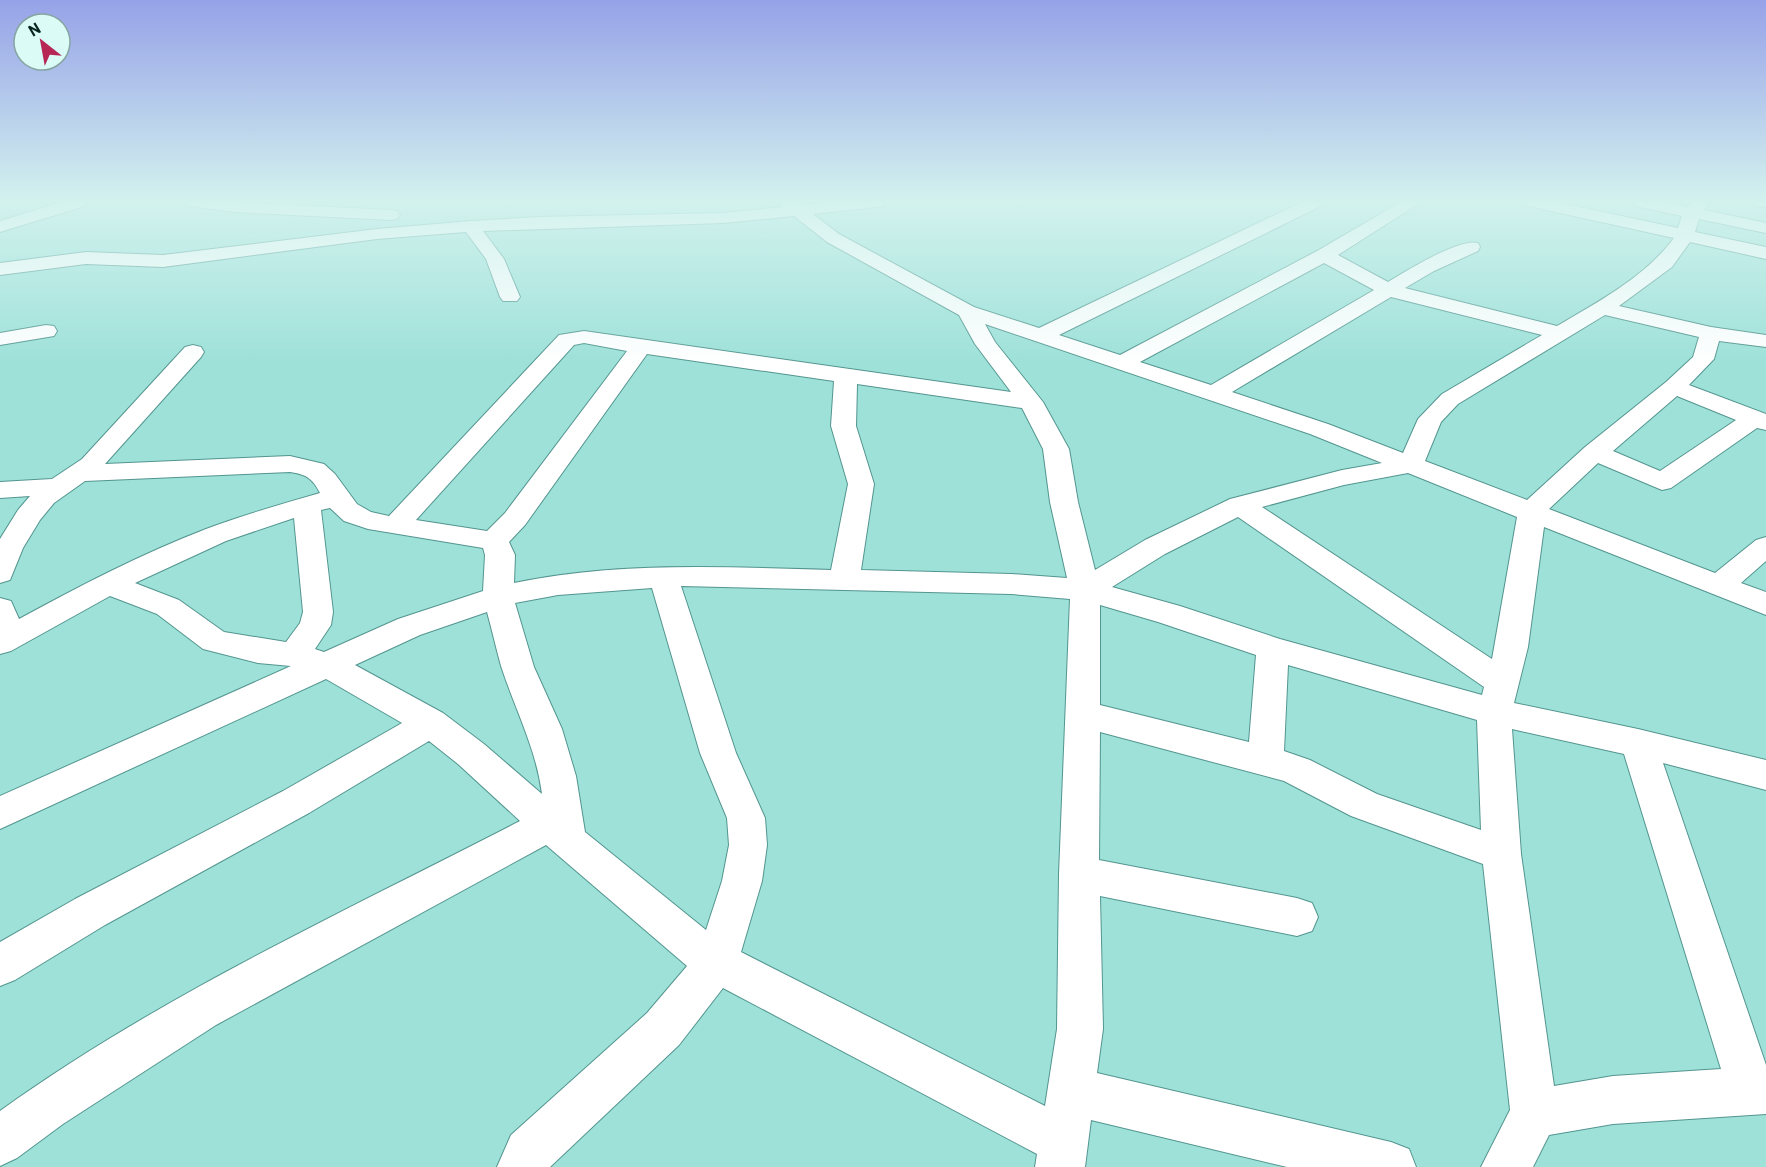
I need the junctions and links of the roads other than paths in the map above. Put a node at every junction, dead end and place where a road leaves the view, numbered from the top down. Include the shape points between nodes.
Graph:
1 (199, 256) edge
2 (493, 256) edge
3 (864, 256) edge
4 (1203, 256) edge
5 (1321, 256) edge
6 (1327, 256) edge
7 (1450, 256) edge
8 (1670, 256) edge
9 (0, 269) edge
10 (1388, 290) junction
11 (510, 297) dead end
12 (1602, 308) junction
13 (967, 311) junction
14 (46, 331) dead end
15 (1560, 333) junction
16 (1712, 333) junction
17 (1042, 335) junction
18 (0, 339) edge
19 (1766, 341) edge
20 (641, 347) junction
21 (193, 352) dead end
22 (1123, 362) junction
23 (846, 376) junction
24 (1674, 387) junction
25 (1214, 393) junction
26 (1031, 402) junction
27 (1760, 421) edge
28 (1594, 452) junction
29 (1410, 465) junction
30 (68, 480) junction
31 (0, 490) edge
32 (337, 496) junction
33 (1240, 505) junction
34 (307, 506) junction
35 (1533, 512) junction
36 (396, 525) junction
37 (494, 541) junction
38 (1766, 546) edge
39 (0, 573) edge
40 (663, 577) junction
41 (844, 581) junction
42 (110, 585) junction
43 (1718, 586) junction
44 (1085, 590) junction
45 (498, 597) junction
46 (1766, 604) edge
47 (0, 609) edge
48 (5, 641) edge
49 (1273, 649) junction
50 (311, 660) junction
51 (1498, 697) junction
52 (1084, 714) junction
53 (431, 723) junction
54 (1638, 743) junction
55 (1266, 760) junction
56 (1766, 775) edge
57 (0, 813) edge
58 (558, 833) junction
59 (1502, 854) junction
60 (1079, 874) junction
61 (1297, 917) dead end
62 (717, 962) junction
63 (0, 965) edge
64 (1071, 1091) junction
65 (1758, 1091) edge
66 (1534, 1113) junction
67 (0, 1141) edge
68 (1063, 1155) edge
69 (522, 1167) edge
70 (1390, 1167) edge
71 (1506, 1167) edge

1 - 9 street via 163,261 86,258
2 - 11 street
3 - 13 street
4 - 17 street
5 - 22 street
6 - 10 street
7 - 10 street
8 - 12 street
10 - 15 street
10 - 25 street
12 - 15 street
12 - 16 street
13 - 17 street
13 - 26 street via 986,344
14 - 18 street
15 - 29 street via 1450,399 1430,419
16 - 19 street
16 - 24 street via 1702,359
17 - 22 street
20 - 23 street
20 - 36 street via 584,337 567,340
20 - 37 street via 515,519
21 - 30 street via 91,464
22 - 25 street
23 - 26 street
23 - 41 street via 841,417 861,484
24 - 27 street
24 - 28 street
25 - 29 street
26 - 44 street via 1056,449
27 - 28 street via 1662,482
28 - 35 street
29 - 33 street
29 - 35 street
30 - 31 street
30 - 32 street via 300,465 323,473
30 - 39 street via 44,497 28,516
32 - 34 street
32 - 36 street via 346,509 360,518
33 - 44 street via 1155,547
33 - 51 street
34 - 42 street via 199,542
34 - 50 street via 318,612
35 - 43 street
35 - 51 street via 1512,647
36 - 37 street
37 - 45 street via 500,555
38 - 43 street
40 - 41 street
40 - 45 street via 558,585
40 - 62 street via 718,753 746,818 748,845 742,881
41 - 44 street via 1011,584
42 - 48 street
42 - 50 street via 168,607 214,641
43 - 46 street
44 - 49 street
44 - 52 street
45 - 50 street
45 - 58 street via 518,668 544,729 558,776
47 - 48 street
49 - 51 street
49 - 55 street
50 - 53 street
50 - 57 street
51 - 54 street
51 - 59 street
52 - 55 street
52 - 60 street
53 - 58 street
53 - 63 street
54 - 56 street
54 - 65 street
55 - 59 street via 1297,770 1364,806
58 - 62 street
58 - 67 street via 200,1009 46,1107
59 - 66 street
60 - 61 street
60 - 64 street via 1080,1029
62 - 68 street
62 - 69 street via 663,1029 529,1153
64 - 68 street
64 - 70 street
65 - 66 street via 1613,1100
66 - 71 street

